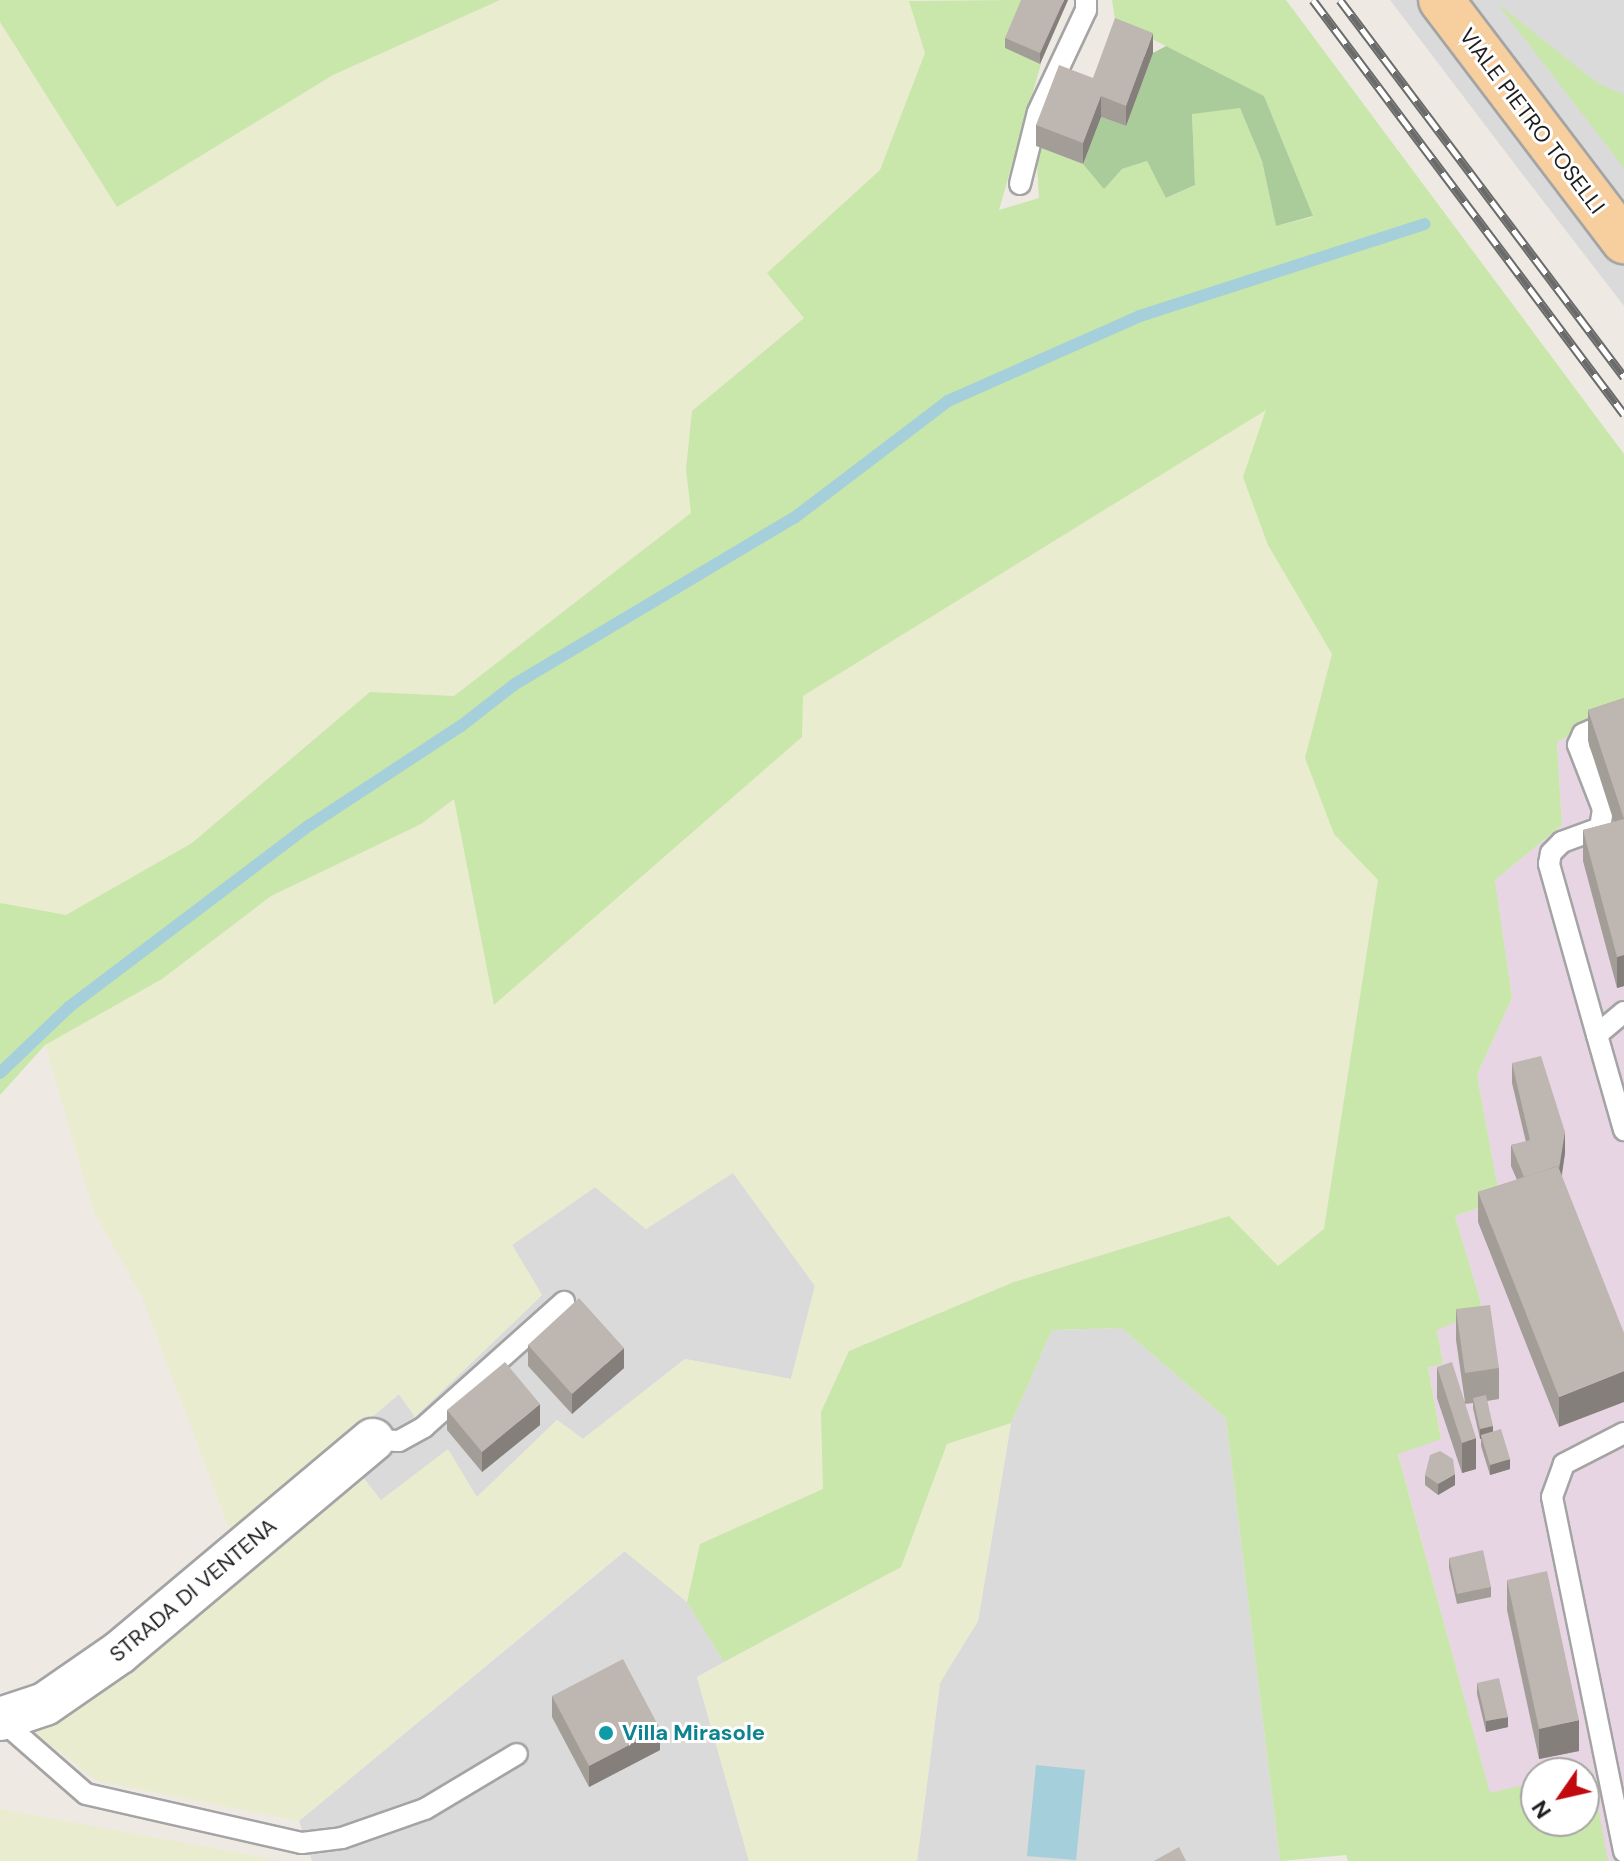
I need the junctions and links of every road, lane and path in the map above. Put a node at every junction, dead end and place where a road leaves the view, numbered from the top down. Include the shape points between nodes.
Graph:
1 (1086, 0) edge
2 (1441, 0) edge
3 (1020, 184) dead end
4 (1624, 241) edge
5 (1624, 716) edge
6 (1624, 1012) edge
7 (1597, 1035) junction
8 (1624, 1130) edge
9 (564, 1302) dead end
10 (1624, 1433) edge
11 (373, 1440) joint
12 (0, 1719) edge
13 (517, 1754) dead end
14 (1624, 1852) edge

1 - 3 lane via 1038,112
2 - 4 main road, VIALE PIETRO TOSELLI
5 - 7 lane via 1583,734 1578,745 1603,809 1600,828 1562,842 1549,864
6 - 7 lane
7 - 8 lane
9 - 11 lane via 424,1427 399,1441
10 - 14 lane via 1564,1464 1552,1497
11 - 12 street, STRADA DI VENTENA via 109,1660 45,1704
12 - 13 lane via 86,1794 302,1843 342,1838 425,1809

